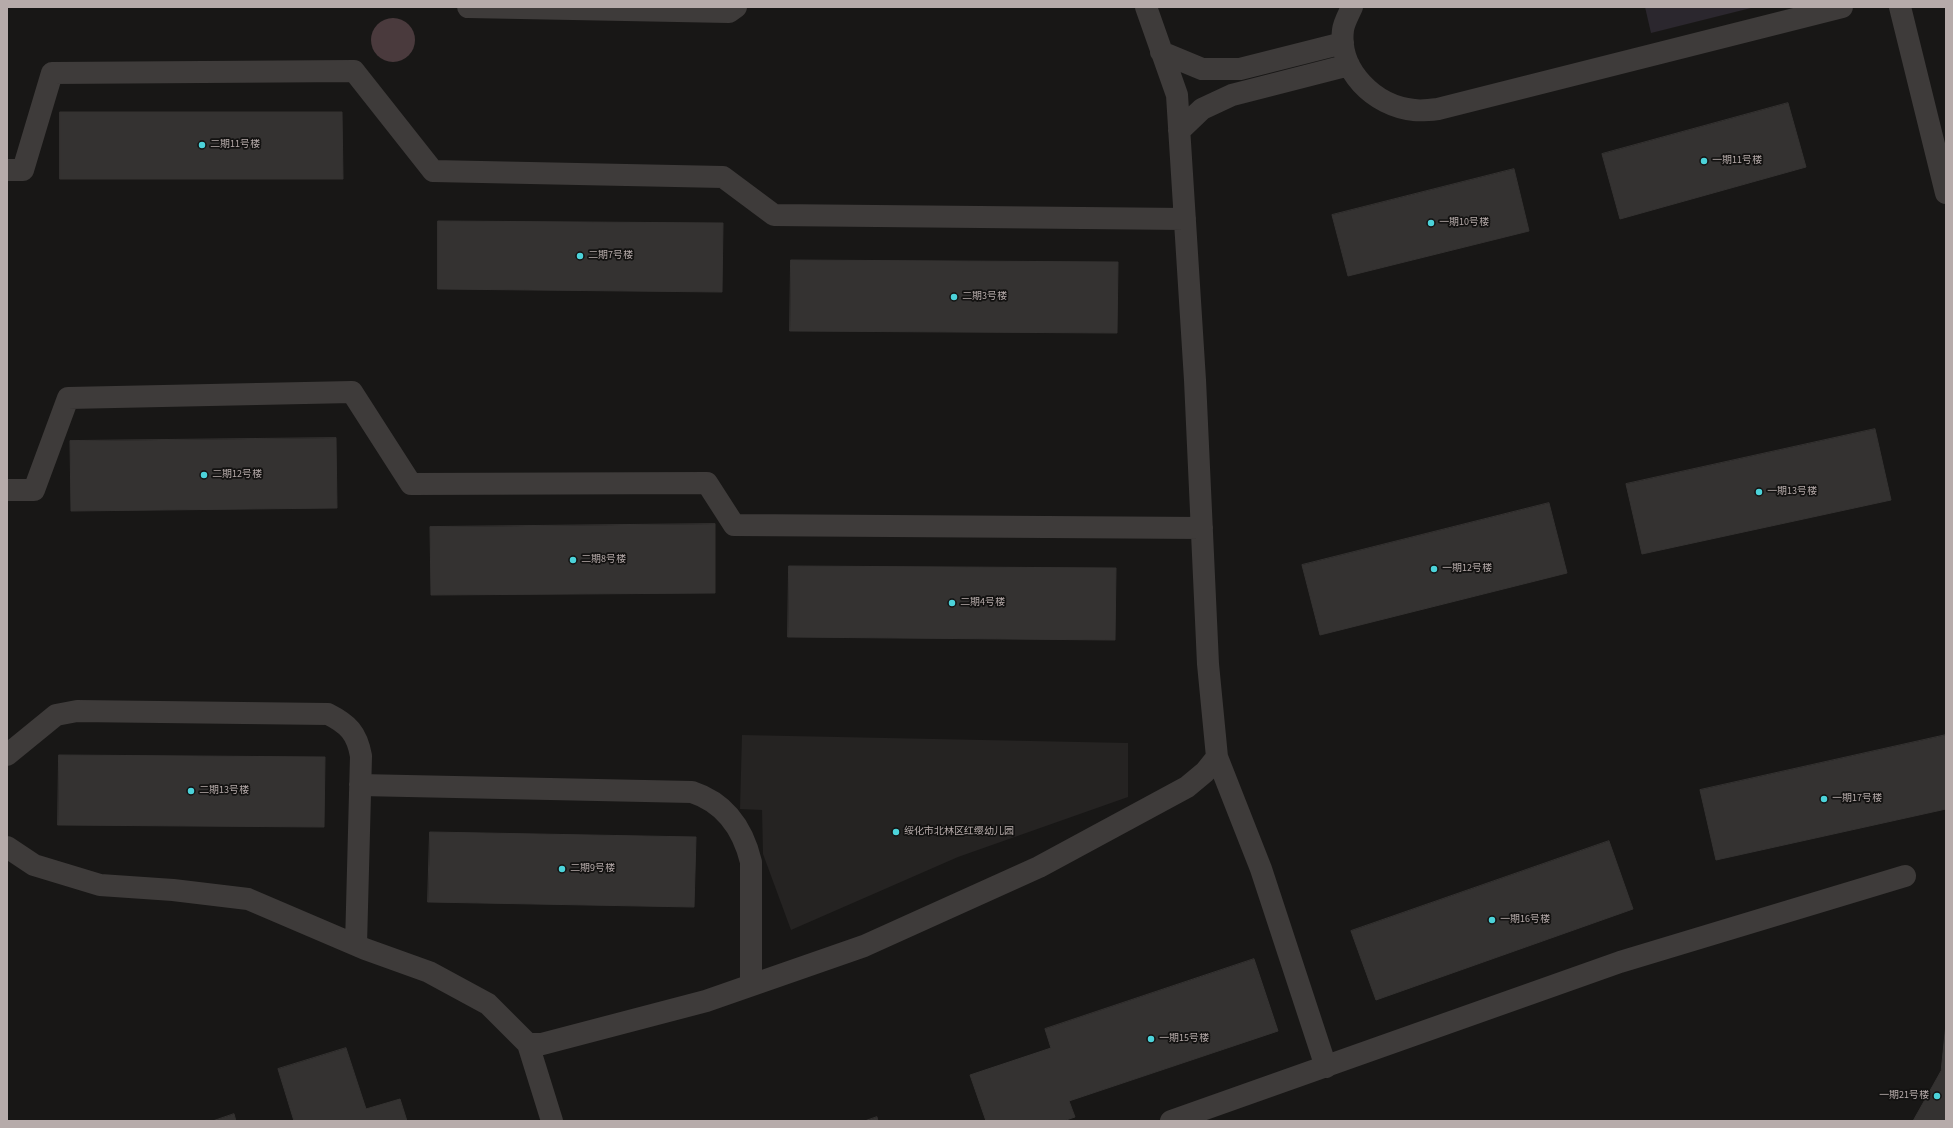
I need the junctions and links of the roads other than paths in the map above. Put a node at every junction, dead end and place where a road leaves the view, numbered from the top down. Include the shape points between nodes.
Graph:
1 (468, 7) edge
2 (736, 7) edge
3 (1146, 7) edge
4 (1352, 7) edge
5 (1842, 7) edge
6 (1900, 7) edge
7 (1343, 43) junction
8 (1161, 52) junction
9 (1349, 65) junction
10 (1179, 131) junction
11 (7, 170) edge
12 (1946, 193) edge
13 (1185, 219) junction
14 (7, 490) edge
15 (1202, 528) junction
16 (7, 755) edge
17 (1217, 757) junction
18 (360, 786) junction
19 (7, 847) edge
20 (1905, 876) dead end
21 (356, 945) junction
22 (751, 985) junction
23 (528, 1044) junction
24 (1326, 1067) junction
25 (552, 1121) edge
26 (1171, 1121) edge

1 - 2 street via 730,12
3 - 8 street
4 - 7 street via 1343,29
5 - 9 street via 1438,109 1414,110 1389,103 1367,90 1352,73
6 - 12 street
7 - 8 street via 1240,69 1202,69
7 - 9 street via 1343,52
8 - 10 street via 1177,95
9 - 10 street via 1232,95 1202,109
10 - 13 street
11 - 13 street via 23,170 52,73 354,71 433,171 723,178 774,215
13 - 15 street
14 - 15 street via 34,490 68,398 352,392 411,484 707,483 734,525
15 - 17 street via 1208,664
16 - 18 street via 56,716 77,711 328,714 345,722 359,743
17 - 22 street via 1205,772 1187,787 1039,867 864,946
17 - 24 street via 1261,868
18 - 21 street
18 - 22 street via 692,792 709,797 735,823 746,843 751,862
19 - 21 street via 34,865 100,885 248,899
20 - 24 street via 1620,962
21 - 23 street via 430,972 488,1004
22 - 23 street via 706,1001 542,1044
23 - 25 street
24 - 26 street

